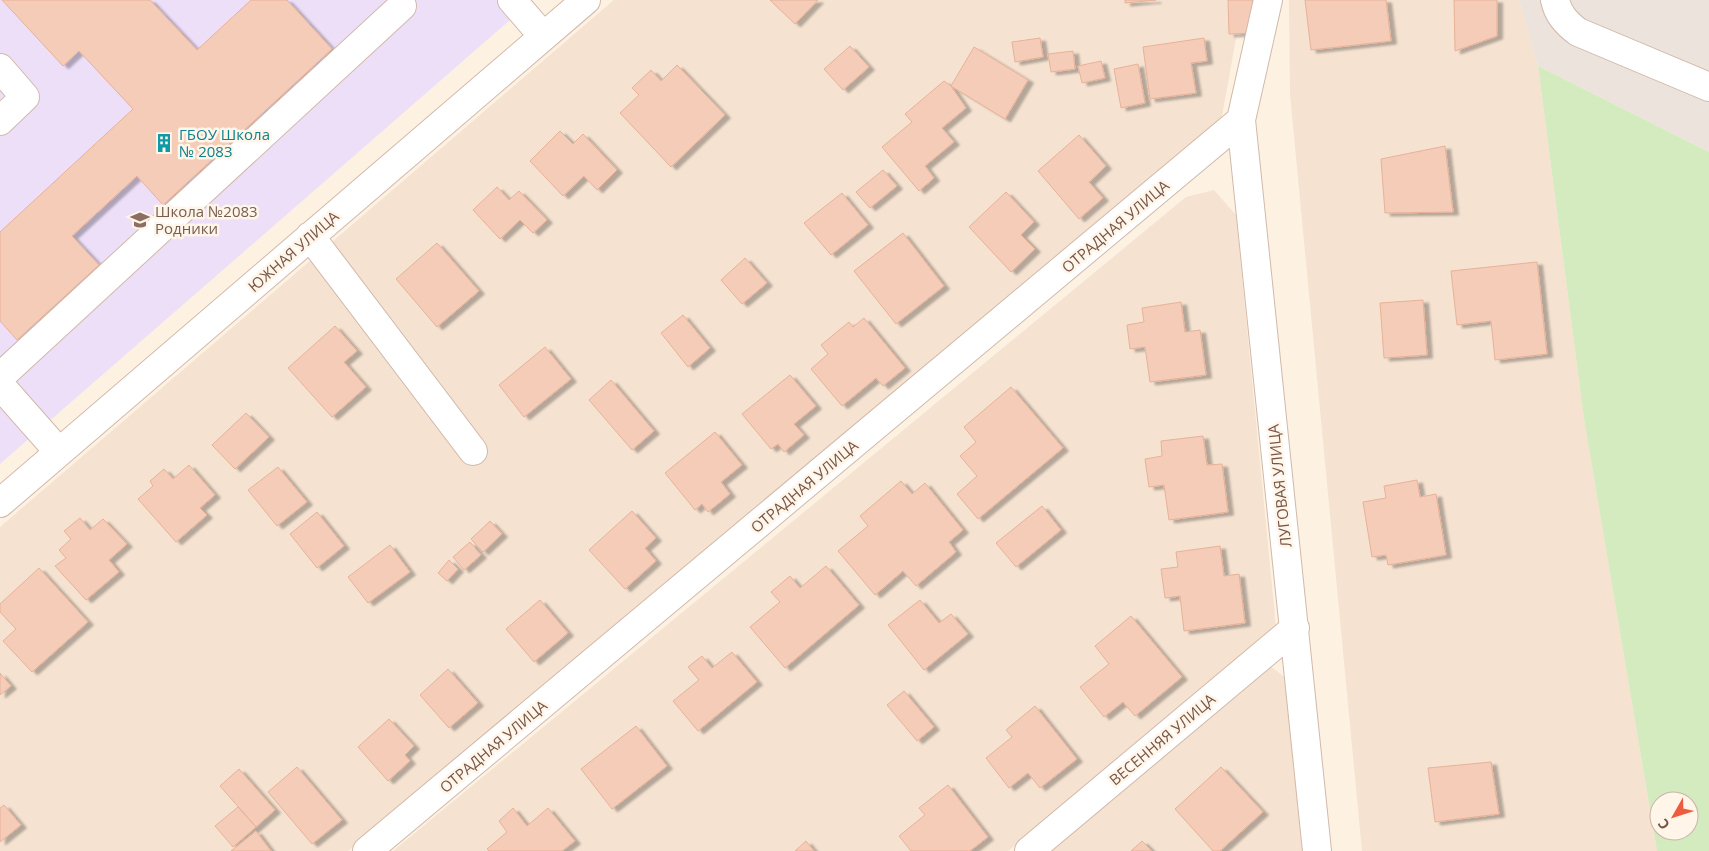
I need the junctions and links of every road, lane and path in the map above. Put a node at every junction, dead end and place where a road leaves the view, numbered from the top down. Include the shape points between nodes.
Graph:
1 (512, 0) edge
2 (586, 0) edge
3 (1268, 0) edge
4 (1555, 0) edge
5 (402, 6) dead end
6 (543, 36) junction
7 (0, 68) edge
8 (1709, 87) edge
9 (1241, 120) junction
10 (0, 121) edge
11 (310, 236) junction
12 (0, 377) edge
13 (0, 384) edge
14 (473, 451) dead end
15 (59, 452) junction
16 (0, 503) edge
17 (1294, 628) junction
18 (367, 851) edge
19 (1029, 851) edge
20 (1317, 851) edge

1 - 6 street
2 - 6 street, ЮЖНАЯ УЛИЦА
3 - 9 street, ЛУГОВАЯ УЛИЦА
4 - 8 street via 1556,8 1566,22 1578,32
5 - 12 street
6 - 11 street, ЮЖНАЯ УЛИЦА
7 - 10 street via 26,97
9 - 17 street, ЛУГОВАЯ УЛИЦА
9 - 18 street, ОТРАДНАЯ УЛИЦА
11 - 14 street
11 - 15 street, ЮЖНАЯ УЛИЦА
13 - 15 street
15 - 16 street, ЮЖНАЯ УЛИЦА
17 - 19 street, ВЕСЕННЯЯ УЛИЦА
17 - 20 street, ЛУГОВАЯ УЛИЦА

